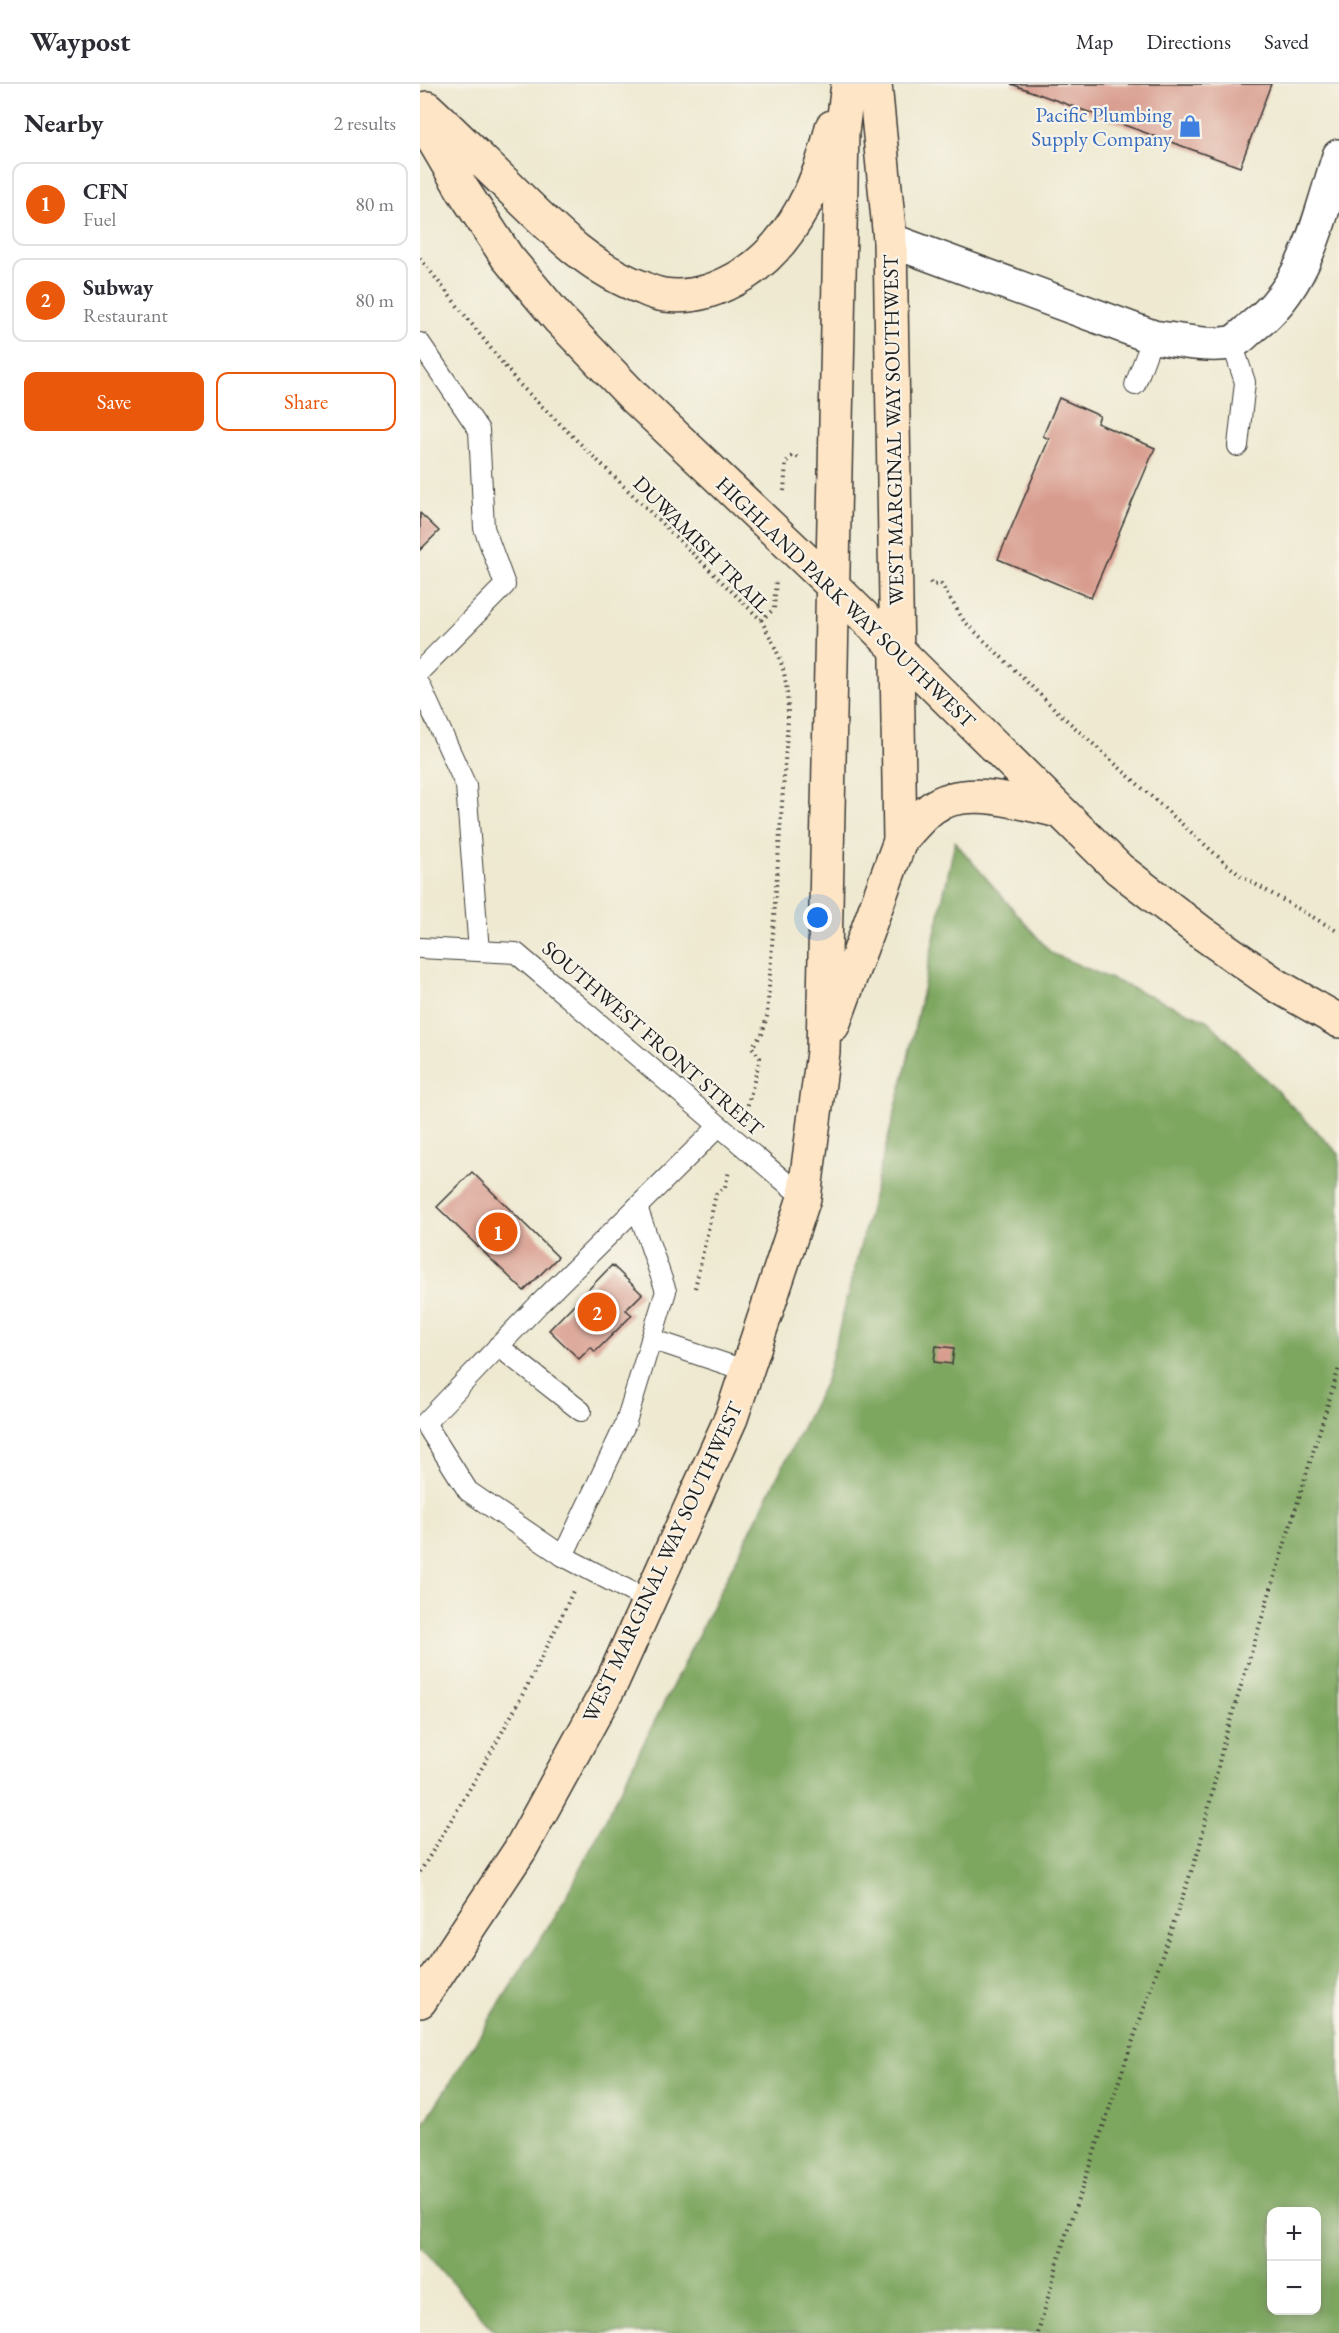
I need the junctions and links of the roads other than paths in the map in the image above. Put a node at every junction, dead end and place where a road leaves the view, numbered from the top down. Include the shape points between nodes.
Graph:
1 (840, 84) edge
2 (849, 84) edge
3 (875, 84) edge
4 (420, 100) edge
5 (420, 117) edge
6 (1339, 156) edge
7 (890, 240) junction
8 (1153, 337) junction
9 (420, 343) edge
10 (1232, 343) junction
11 (1135, 385) dead end
12 (1238, 446) dead end
13 (834, 587) junction
14 (897, 649) junction
15 (420, 671) edge
16 (420, 685) edge
17 (1059, 811) junction
18 (900, 842) junction
19 (420, 948) edge
20 (479, 951) junction
21 (1339, 1021) edge
22 (823, 1052) junction
23 (719, 1126) junction
24 (804, 1198) junction
25 (637, 1207) junction
26 (651, 1339) junction
27 (498, 1347) junction
28 (747, 1371) junction
29 (581, 1411) dead end
30 (563, 1556) junction
31 (649, 1600) junction
32 (420, 2001) edge

1 - 4 main road via 829,139 806,204 784,237 759,264 725,286 699,295 663,295 626,282 594,264 555,232
2 - 13 main road, WEST MARGINAL WAY SOUTHWEST via 842,132
3 - 7 main road, WEST MARGINAL WAY SOUTHWEST
5 - 13 main road, HIGHLAND PARK WAY SOUTHWEST via 507,257 558,318 634,397
6 - 10 street via 1293,285 1269,315
7 - 8 street
7 - 14 main road, WEST MARGINAL WAY SOUTHWEST
8 - 10 street
8 - 11 lane
9 - 15 lane via 478,430 484,528 505,585
10 - 12 lane via 1245,382
13 - 14 main road, HIGHLAND PARK WAY SOUTHWEST
13 - 22 main road, WEST MARGINAL WAY SOUTHWEST
14 - 17 main road, HIGHLAND PARK WAY SOUTHWEST
14 - 18 main road, WEST MARGINAL WAY SOUTHWEST
16 - 20 lane via 466,786
17 - 18 main road via 982,796 953,800 933,807
17 - 21 main road, HIGHLAND PARK WAY SOUTHWEST via 1119,869 1202,933 1276,985
18 - 22 main road, WEST MARGINAL WAY SOUTHWEST
19 - 20 lane, SOUTHWEST FRONT STREET
20 - 23 lane, SOUTHWEST FRONT STREET via 516,953
22 - 24 main road, WEST MARGINAL WAY SOUTHWEST
23 - 24 lane, SOUTHWEST FRONT STREET
23 - 25 lane
24 - 28 main road, WEST MARGINAL WAY SOUTHWEST
25 - 26 lane via 666,1290
25 - 27 lane
26 - 28 lane
26 - 30 lane via 625,1425
27 - 29 lane
27 - 30 lane via 425,1423 468,1491
28 - 31 main road, WEST MARGINAL WAY SOUTHWEST via 731,1418
30 - 31 lane
31 - 32 main road, WEST MARGINAL WAY SOUTHWEST via 612,1682 520,1850

